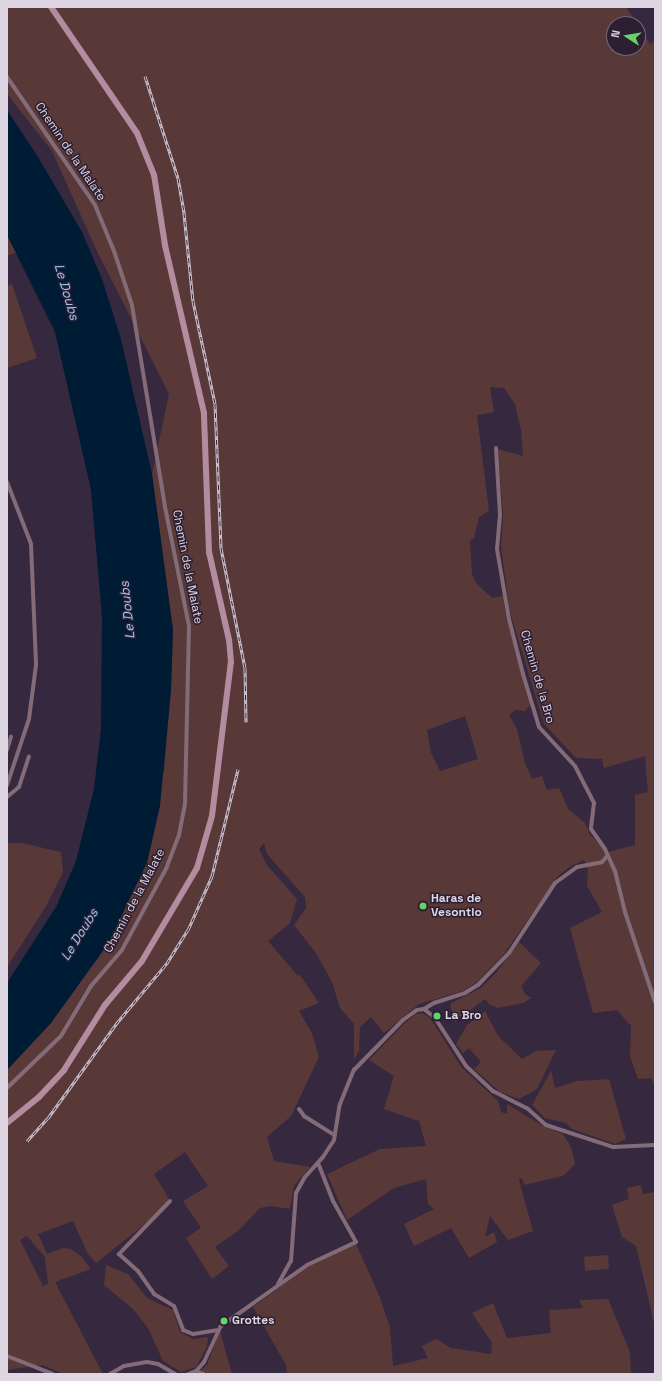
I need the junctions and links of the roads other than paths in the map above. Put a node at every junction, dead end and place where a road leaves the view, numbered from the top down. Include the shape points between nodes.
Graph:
1 (51, 7) edge
2 (7, 77) edge
3 (496, 448) dead end
4 (7, 482) edge
5 (11, 737) dead end
6 (7, 750) edge
7 (29, 757) dead end
8 (7, 785) edge
9 (7, 797) edge
10 (608, 855) junction
11 (655, 1002) edge
12 (424, 1009) junction
13 (7, 1088) edge
14 (299, 1109) dead end
15 (7, 1123) edge
16 (335, 1135) junction
17 (655, 1145) edge
18 (318, 1163) junction
19 (170, 1201) dead end
20 (278, 1284) junction
21 (217, 1330) junction
22 (7, 1356) edge
23 (196, 1371) junction
24 (53, 1374) edge
25 (110, 1374) edge
26 (175, 1374) edge
27 (188, 1374) edge
28 (203, 1374) edge

1 - 15 main road via 137,133 154,175 165,245 204,413 209,552 229,640 231,662 212,816 197,868 142,961 101,1011 64,1070 39,1097
2 - 13 street, Chemin de la Malate via 95,205 132,305 189,626 189,649 185,804 179,835 167,867 122,950 91,986 61,1036
3 - 10 street, Chemin de la Bro via 500,515 497,549 509,619 523,674 539,727 576,766 594,803 591,829
4 - 8 street via 31,544 34,562 36,665 29,719
5 - 6 street
7 - 9 street via 19,787
10 - 11 street, Chemin de la Bro
10 - 12 street via 602,862 578,867 555,883 508,953 478,985 465,994 434,1003
12 - 16 street via 412,1012 354,1070 340,1104
12 - 17 street via 437,1021 466,1066 493,1091 527,1108 546,1125 613,1147
14 - 16 street via 304,1116
16 - 18 street via 329,1149
18 - 20 street via 305,1177 296,1193 290,1261
18 - 20 street via 333,1201 356,1242 307,1265
19 - 21 street via 119,1254 138,1271 154,1294 174,1306 183,1330 193,1334
20 - 21 street
21 - 23 street via 204,1362
22 - 24 street
23 - 27 street
23 - 28 street
25 - 26 street via 124,1366 147,1362 158,1364

